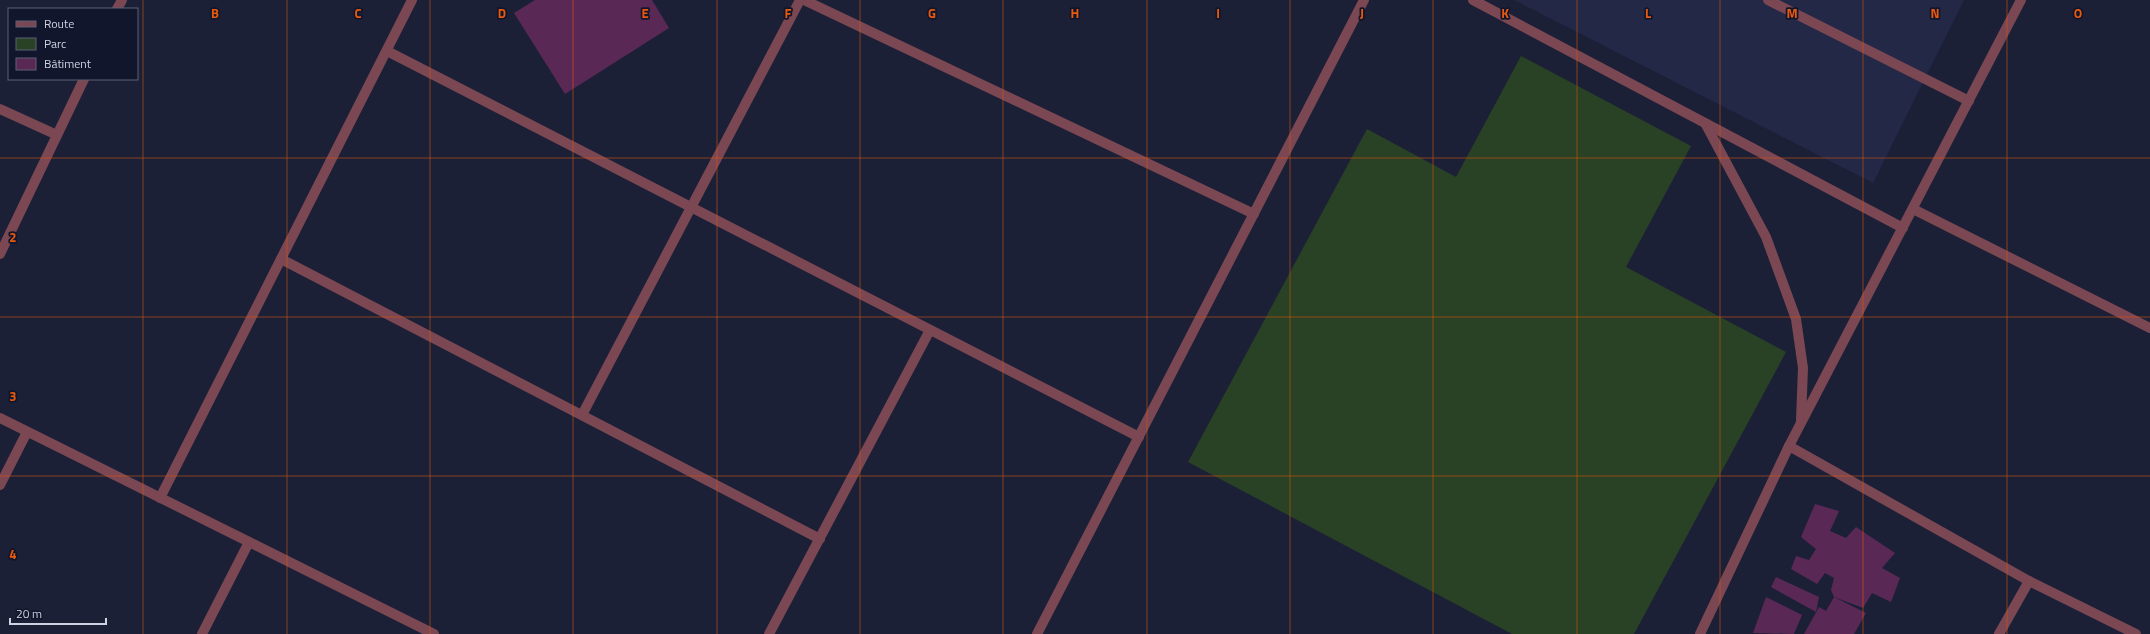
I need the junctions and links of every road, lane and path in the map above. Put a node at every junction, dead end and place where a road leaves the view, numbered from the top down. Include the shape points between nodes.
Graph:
1 (412, 0) edge
2 (800, 0) edge
3 (804, 0) edge
4 (1364, 0) edge
5 (1473, 0) edge
6 (1768, 0) edge
7 (2021, 0) edge
8 (386, 51) junction
9 (84, 80) edge
10 (1969, 101) junction
11 (0, 110) edge
12 (1705, 123) junction
13 (57, 135) junction
14 (691, 208) junction
15 (1913, 209) junction
16 (1254, 214) junction
17 (1903, 228) junction
18 (0, 254) edge
19 (281, 259) junction
20 (2150, 328) edge
21 (930, 330) junction
22 (582, 415) junction
23 (0, 418) edge
24 (1801, 424) junction
25 (27, 432) junction
26 (1139, 437) junction
27 (1789, 446) junction
28 (0, 485) edge
29 (160, 498) junction
30 (820, 539) junction
31 (249, 542) junction
32 (2029, 581) junction
33 (202, 634) edge
34 (434, 634) edge
35 (769, 634) edge
36 (1037, 634) edge
37 (1700, 634) edge
38 (1999, 634) edge
39 (2136, 634) edge

1 - 8 street
2 - 14 street
3 - 16 street
4 - 16 street
5 - 12 street
6 - 10 street
7 - 10 street
8 - 14 street
8 - 19 street
9 - 13 street
10 - 15 street
11 - 13 street
12 - 17 street
12 - 24 street via 1766,237 1796,319 1803,368
13 - 18 street
14 - 21 street
14 - 22 street
15 - 17 street
15 - 20 street
16 - 26 street
17 - 24 street
19 - 22 street
19 - 29 street
21 - 26 street
21 - 30 street
22 - 30 street
23 - 25 street
24 - 27 street
25 - 28 street
25 - 29 street
26 - 36 street
27 - 32 street
27 - 37 street
29 - 31 street
30 - 35 street
31 - 33 street
31 - 34 street
32 - 38 street
32 - 39 street

